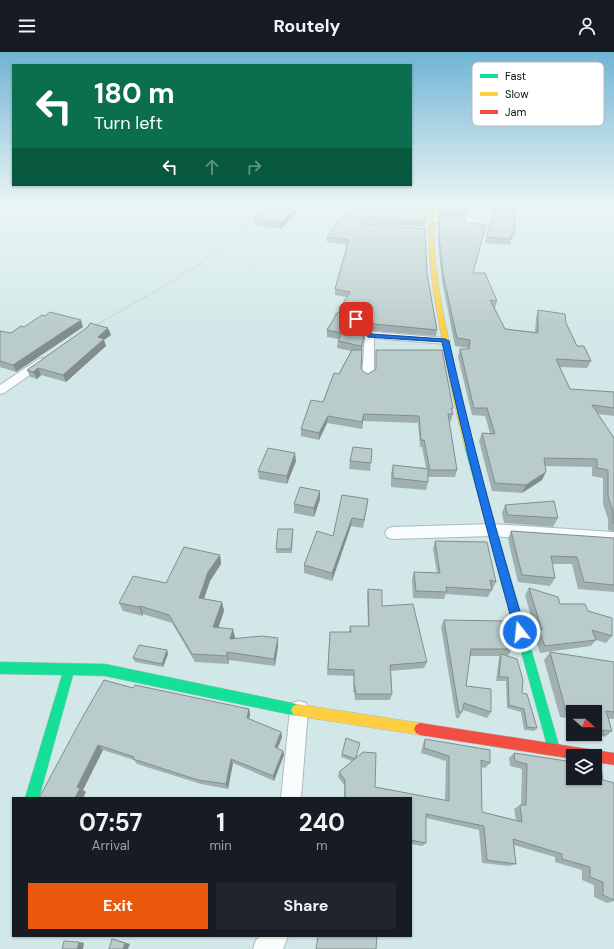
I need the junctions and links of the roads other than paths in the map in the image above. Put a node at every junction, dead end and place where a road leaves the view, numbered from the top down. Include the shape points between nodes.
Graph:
1 (429, 246) edge
2 (338, 315) edge
3 (370, 336) junction
4 (445, 341) junction
5 (54, 354) edge
6 (368, 376) edge
7 (0, 390) edge
8 (491, 530) junction
9 (392, 533) dead end
10 (614, 538) edge
11 (0, 668) edge
12 (69, 670) junction
13 (299, 710) junction
14 (554, 749) junction
15 (614, 759) edge
16 (32, 797) edge
17 (291, 797) edge
18 (276, 937) edge
19 (265, 949) edge

1 - 4 street
2 - 3 street via 364,321 365,329
3 - 4 street
3 - 6 street
4 - 8 street
5 - 7 street
8 - 9 street
8 - 10 street
8 - 14 street
11 - 12 street
12 - 13 street via 105,670
12 - 16 street
13 - 14 street
13 - 17 street
14 - 15 street
18 - 19 street

